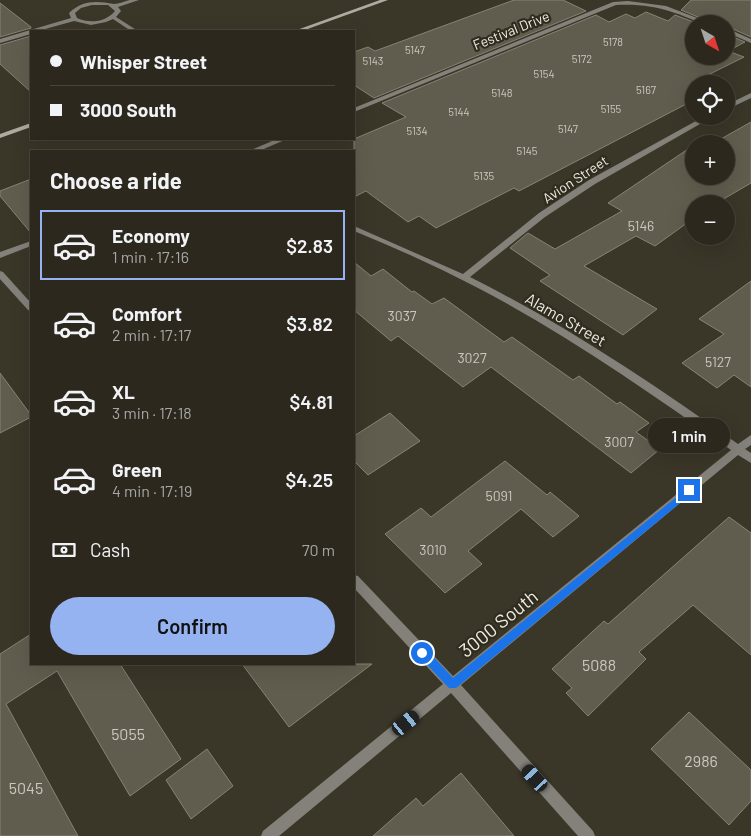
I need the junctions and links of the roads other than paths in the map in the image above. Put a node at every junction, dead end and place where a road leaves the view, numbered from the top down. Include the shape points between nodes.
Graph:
1 (78, 0) edge
2 (136, 0) edge
3 (385, 0) edge
4 (85, 5) junction
5 (115, 6) junction
6 (687, 15) edge
7 (113, 17) junction
8 (74, 19) junction
9 (91, 23) junction
10 (36, 30) edge
11 (101, 30) edge
12 (133, 30) edge
13 (300, 30) edge
14 (30, 32) edge
15 (735, 34) edge
16 (0, 41) edge
17 (751, 41) edge
18 (751, 95) edge
19 (735, 103) edge
20 (355, 110) edge
21 (30, 125) edge
22 (695, 125) edge
23 (0, 136) edge
24 (280, 140) edge
25 (256, 150) edge
26 (355, 228) edge
27 (30, 243) edge
28 (0, 256) edge
29 (0, 274) edge
30 (463, 278) junction
31 (30, 307) edge
32 (751, 439) edge
33 (738, 450) junction
34 (751, 459) edge
35 (355, 581) edge
36 (452, 684) junction
37 (268, 836) edge
38 (588, 836) edge

1 - 4 street
2 - 5 street
3 - 13 main road
4 - 5 street via 105,3
4 - 8 street via 72,13
5 - 7 street via 118,11
6 - 20 street, Festival Drive via 657,3 615,3
7 - 9 street
7 - 12 street
8 - 9 street
8 - 10 street
9 - 11 street
14 - 16 street
15 - 17 street
18 - 19 street
21 - 23 main road
22 - 30 street, Avion Street via 592,182 542,216
24 - 25 street
26 - 30 street, Alamo Street
27 - 28 street
29 - 31 street
30 - 33 street, Alamo Street via 606,360
32 - 33 street, 3000 South
33 - 34 street, Alamo Street
33 - 36 street, 3000 South
35 - 36 street
36 - 37 street, 3000 South
36 - 38 street

